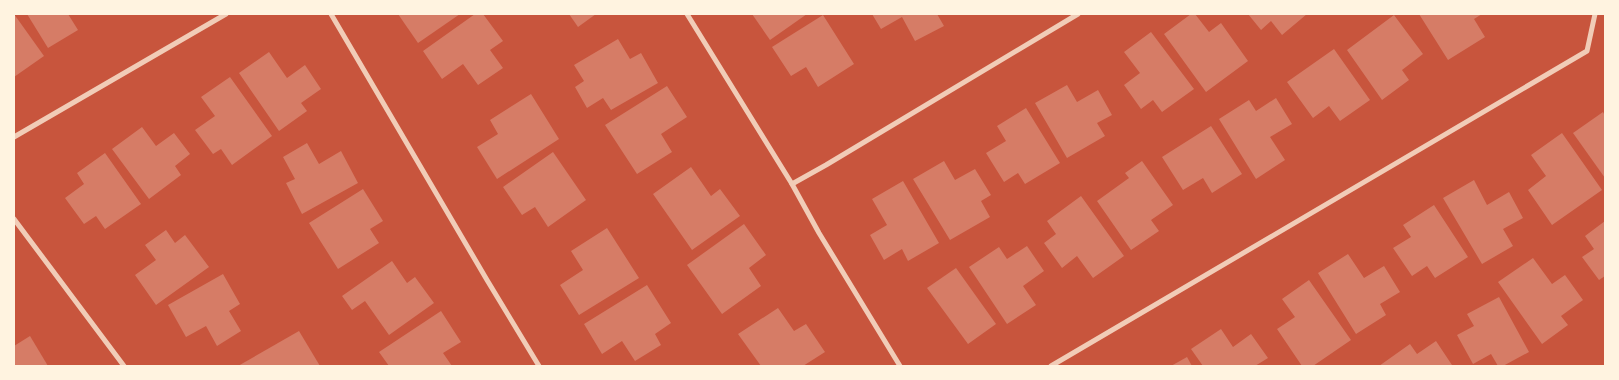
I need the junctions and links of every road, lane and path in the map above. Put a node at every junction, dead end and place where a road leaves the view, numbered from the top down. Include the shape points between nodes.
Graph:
1 (226, 14) edge
2 (331, 14) edge
3 (687, 14) edge
4 (1078, 14) edge
5 (1595, 14) edge
6 (14, 138) edge
7 (792, 184) junction
8 (14, 220) edge
9 (124, 366) edge
10 (539, 366) edge
11 (900, 366) edge
12 (1051, 366) edge

1 - 6 street
2 - 10 street
3 - 7 street
4 - 7 street
5 - 12 street via 1587,51
7 - 11 street
8 - 9 street

